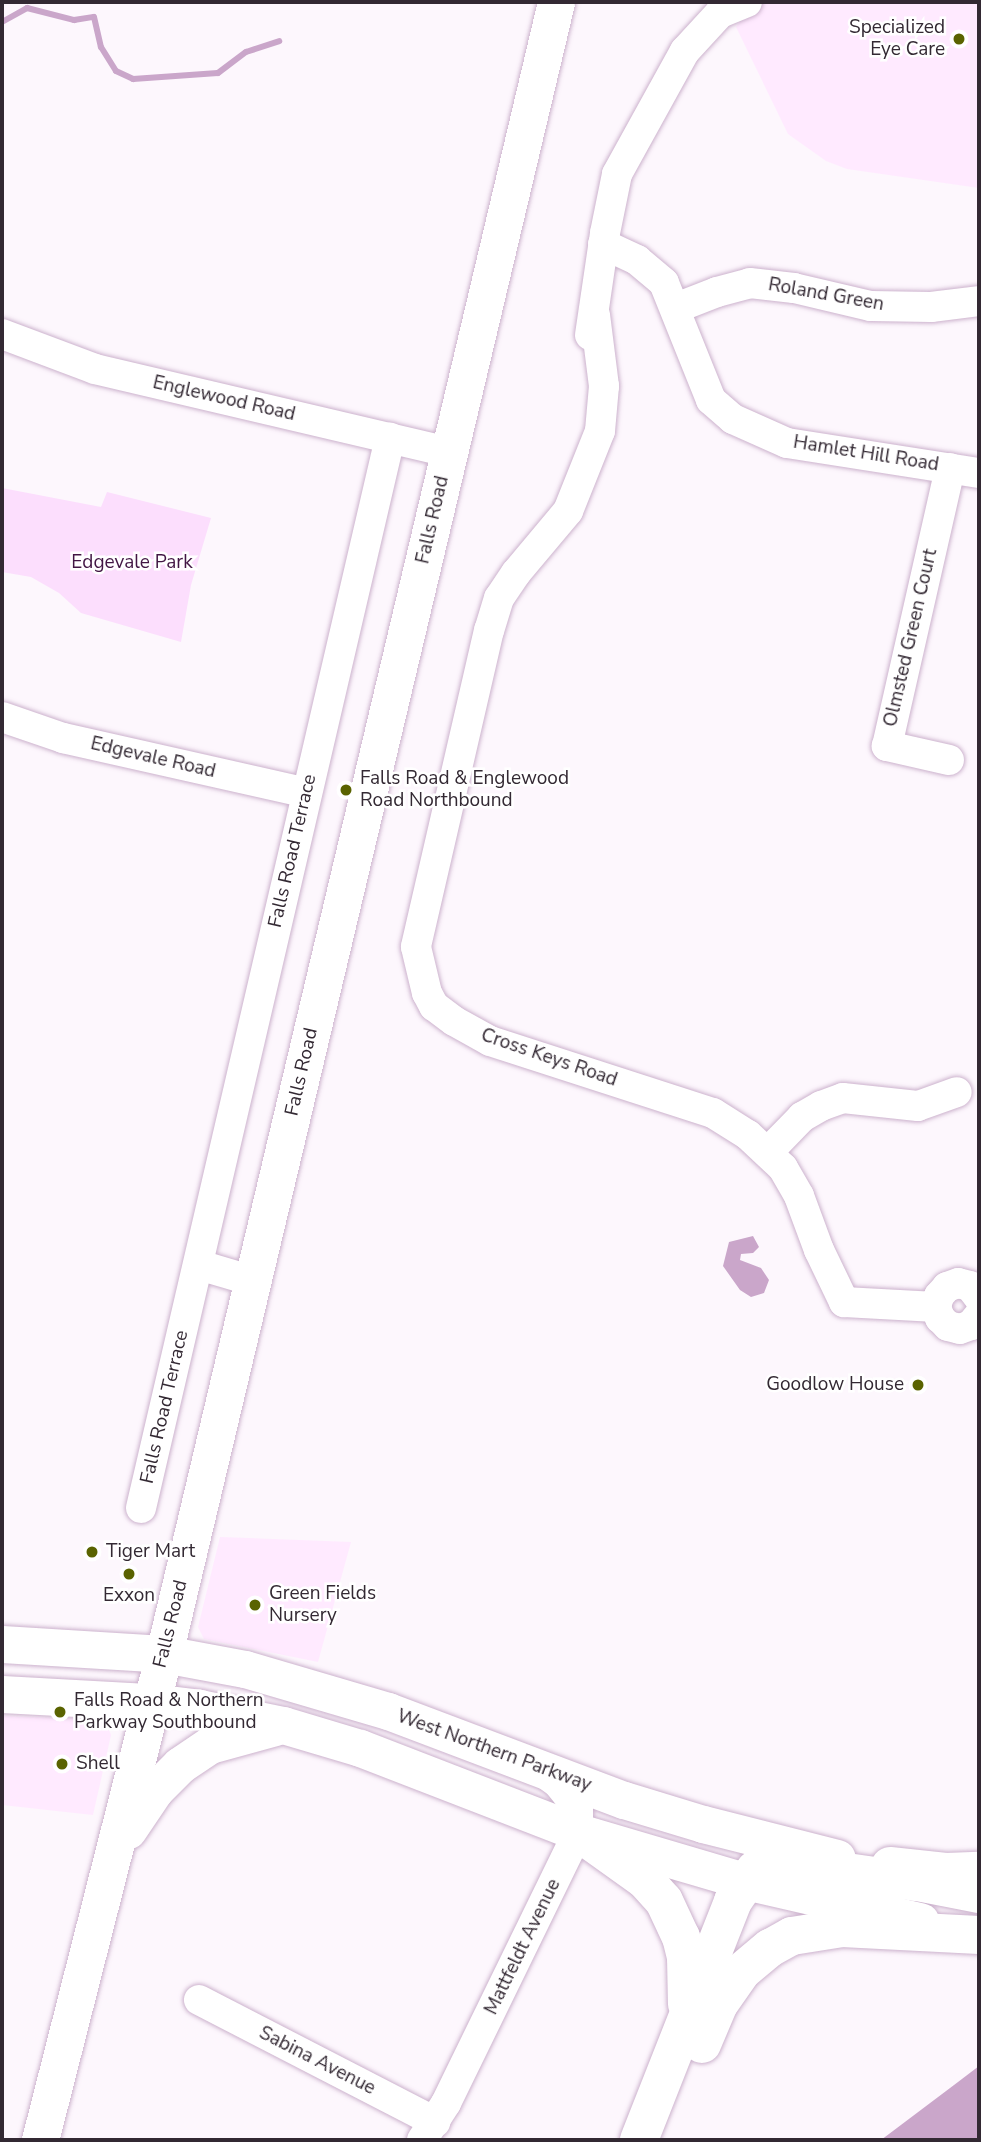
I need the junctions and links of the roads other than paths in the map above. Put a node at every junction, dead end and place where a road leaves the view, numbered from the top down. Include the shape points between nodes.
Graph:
1 (556, 2) edge
2 (729, 5) edge
3 (603, 244) junction
4 (979, 301) edge
5 (676, 308) junction
6 (2, 334) edge
7 (390, 438) junction
8 (450, 452) junction
9 (950, 468) junction
10 (979, 473) edge
11 (2, 717) edge
12 (949, 760) dead end
13 (307, 793) junction
14 (957, 1092) dead end
15 (768, 1152) junction
16 (199, 1265) junction
17 (253, 1281) junction
18 (979, 1298) edge
19 (936, 1307) junction
20 (979, 1315) edge
21 (141, 1508) dead end
22 (2, 1644) edge
23 (164, 1654) junction
24 (2, 1694) edge
25 (152, 1702) junction
26 (283, 1725) junction
27 (529, 1762) junction
28 (578, 1832) junction
29 (117, 1845) junction
30 (812, 1850) junction
31 (979, 1871) edge
32 (745, 1881) junction
33 (916, 1882) junction
34 (979, 1894) edge
35 (979, 1934) edge
36 (199, 2000) dead end
37 (685, 2023) junction
38 (428, 2131) edge
39 (40, 2140) edge
40 (639, 2140) edge
41 (664, 2140) edge

1 - 8 main road, Falls Road
2 - 3 street, Cross Keys Road via 679,60 617,174
3 - 5 street, Hamlet Hill Road via 636,260 663,283
3 - 15 street, Cross Keys Road via 594,315 602,363 600,431 568,511 505,590 489,630 416,947 434,1006 489,1041 713,1113
4 - 5 street, Roland Green via 931,307 871,306 750,283
5 - 9 street, Hamlet Hill Road via 711,400 748,427 787,443
6 - 7 street, Englewood Road via 95,369
7 - 8 street, Englewood Road
7 - 13 street, Falls Road Terrace
8 - 17 main road, Falls Road
9 - 10 street, Hamlet Hill Road
9 - 12 street, Olmsted Green Court via 887,746
11 - 13 street, Edgevale Road via 63,738
13 - 16 street, Falls Road Terrace
14 - 15 street via 918,1106 843,1098 802,1117
15 - 19 street, Cross Keys Road via 799,1196 844,1302
16 - 17 street
16 - 21 street, Falls Road Terrace
17 - 23 main road, Falls Road
18 - 19 street via 970,1286 958,1283 947,1287
19 - 20 street via 948,1326 960,1329
22 - 23 main road, West Northern Parkway
23 - 25 main road, Falls Road
23 - 27 main road, West Northern Parkway via 317,1688
24 - 25 main road
25 - 26 main road
25 - 29 main road, Falls Road
26 - 28 main road via 360,1748
26 - 29 main road via 210,1745 180,1765 155,1790
27 - 28 street via 571,1797 578,1808
27 - 30 main road, West Northern Parkway via 624,1800
28 - 32 main road
28 - 37 highway via 645,1880 664,1901 686,1957
28 - 38 street, Mattfeldt Avenue
29 - 39 main road, Falls Road
30 - 31 highway via 905,1869
30 - 33 main road, West Northern Parkway
32 - 33 highway via 755,1870 778,1864
32 - 35 main road
32 - 37 highway
33 - 34 main road, West Northern Parkway
35 - 41 highway via 842,1928 800,1934 770,1948 741,1972 719,2004
36 - 38 street, Sabina Avenue
37 - 40 highway

